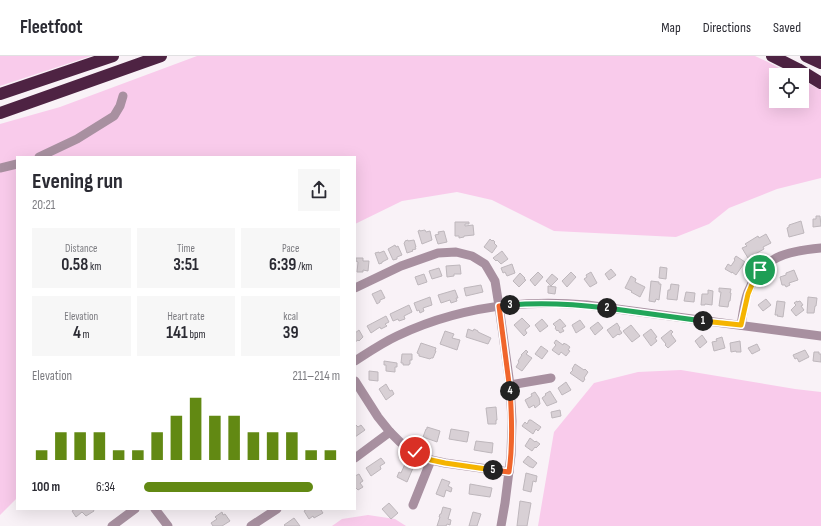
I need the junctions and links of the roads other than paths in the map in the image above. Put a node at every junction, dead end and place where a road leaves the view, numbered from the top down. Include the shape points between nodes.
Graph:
1 (113, 56) edge
2 (161, 56) edge
3 (772, 56) edge
4 (806, 56) edge
5 (821, 63) edge
6 (821, 83) edge
7 (0, 94) edge
8 (123, 96) dead end
9 (0, 113) edge
10 (41, 156) edge
11 (16, 164) edge
12 (0, 168) edge
13 (821, 248) edge
14 (356, 288) edge
15 (499, 306) junction
16 (741, 325) junction
17 (821, 336) edge
18 (356, 360) edge
19 (551, 378) dead end
20 (356, 383) edge
21 (510, 386) junction
22 (390, 432) junction
23 (356, 457) edge
24 (431, 460) junction
25 (509, 472) junction
26 (413, 505) dead end
27 (134, 510) edge
28 (156, 510) edge
29 (275, 510) edge
30 (112, 526) edge
31 (168, 526) edge
32 (251, 526) edge
33 (501, 526) edge

1 - 7 highway
2 - 9 highway
3 - 6 highway
4 - 5 highway
8 - 10 street via 114,116 77,139
11 - 12 street
13 - 16 street via 783,254 760,270 748,294
14 - 15 street via 427,256 456,252 472,256 485,264 495,281
15 - 16 street via 527,303 583,305
15 - 18 street via 463,312 427,324 396,336
15 - 21 street
16 - 17 street
19 - 21 street
20 - 22 street
21 - 25 street via 512,433
22 - 23 street
22 - 24 street via 400,442
24 - 25 street
24 - 26 street
25 - 33 street
27 - 30 street
28 - 31 street
29 - 32 street

